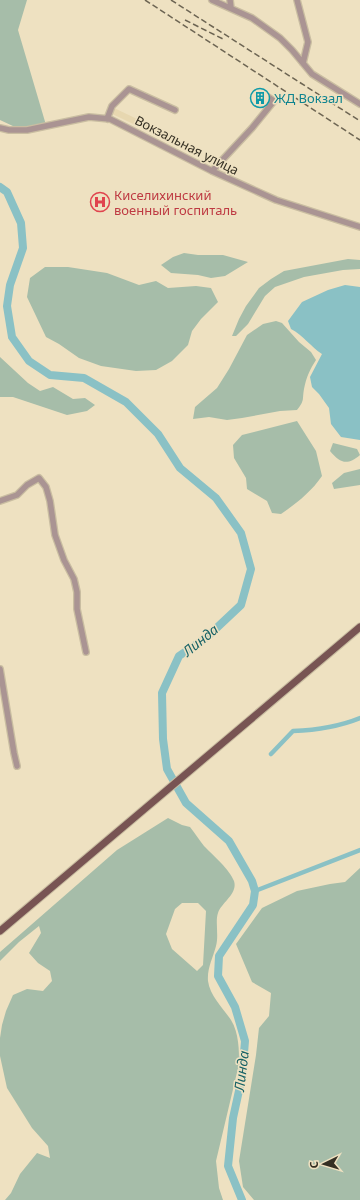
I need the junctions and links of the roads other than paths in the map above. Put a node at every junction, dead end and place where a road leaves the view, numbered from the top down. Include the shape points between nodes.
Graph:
1 (212, 0) edge
2 (230, 0) edge
3 (297, 0) edge
4 (230, 8) junction
5 (303, 63) junction
6 (268, 97) dead end
7 (360, 104) edge
8 (175, 110) dead end
9 (107, 119) junction
10 (0, 128) edge
11 (212, 171) junction
12 (360, 227) edge
13 (0, 501) edge
14 (360, 627) edge
15 (86, 652) dead end
16 (0, 669) edge
17 (18, 766) dead end
18 (0, 931) edge

1 - 4 street
2 - 4 street
3 - 5 street via 308,42
4 - 5 street via 252,18 280,38
5 - 7 street via 316,77
6 - 11 street via 274,101
8 - 9 street via 129,89 112,106
9 - 10 street, Вокзальная улица via 89,117 27,130
9 - 11 street, Вокзальная улица via 124,125
11 - 12 street, Вокзальная улица via 276,200
13 - 15 street via 17,495 39,478 46,487 55,535 78,592 77,609
14 - 18 main road
16 - 17 street

